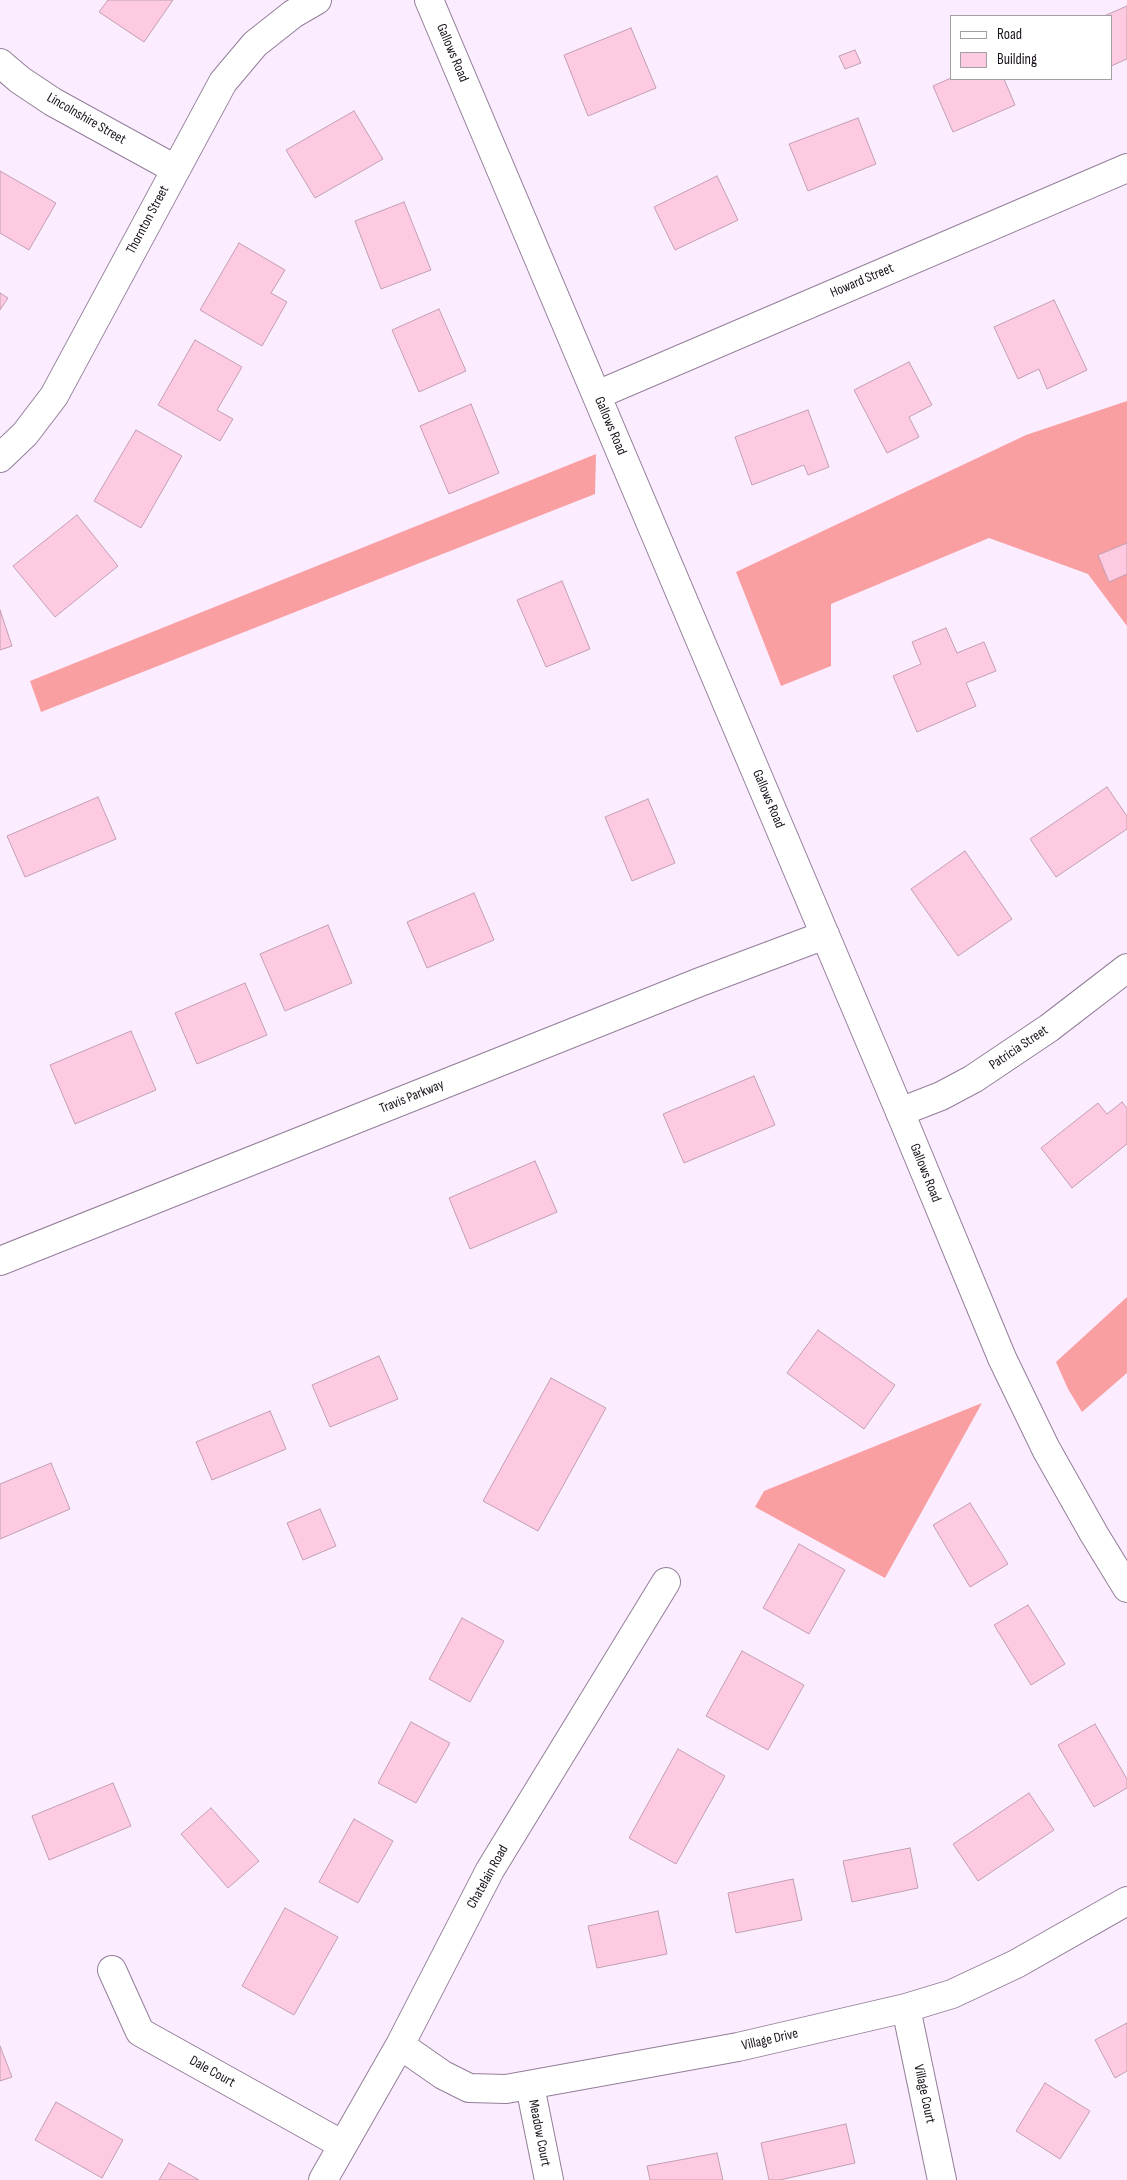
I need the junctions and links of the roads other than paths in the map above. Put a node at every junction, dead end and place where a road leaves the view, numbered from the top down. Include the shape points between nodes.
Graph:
1 (317, 0) edge
2 (430, 0) edge
3 (0, 63) edge
4 (1127, 168) edge
5 (175, 170) junction
6 (597, 396) junction
7 (0, 458) edge
8 (825, 935) junction
9 (1127, 968) edge
10 (900, 1112) junction
11 (0, 1261) edge
12 (666, 1582) dead end
13 (1127, 1588) edge
14 (1127, 1901) edge
15 (112, 1970) dead end
16 (906, 2008) junction
17 (400, 2045) junction
18 (530, 2086) junction
19 (343, 2145) junction
20 (323, 2180) edge
21 (549, 2180) edge
22 (942, 2180) edge

1 - 5 street, Thornton Street via 255,44 223,82
2 - 6 street, Gallows Road
3 - 5 street, Lincolnshire Street via 53,102
4 - 6 street, Howard Street
5 - 7 street, Thornton Street via 54,396 25,434
6 - 8 street, Gallows Road
8 - 10 street, Gallows Road
8 - 11 street, Travis Parkway
9 - 10 street, Patricia Street via 1049,1028 973,1079
10 - 13 street, Gallows Road via 1002,1358 1051,1457
12 - 17 street, Chatelain Road via 490,1870
14 - 16 street, Village Drive via 1016,1964 952,1994
15 - 19 street, Dale Court via 140,2032
16 - 18 street, Village Drive via 738,2047
16 - 22 street, Village Court
17 - 18 street, Village Drive via 443,2075 469,2088
17 - 19 street, Chatelain Road
18 - 21 street, Meadow Court
19 - 20 street, Chatelain Road

